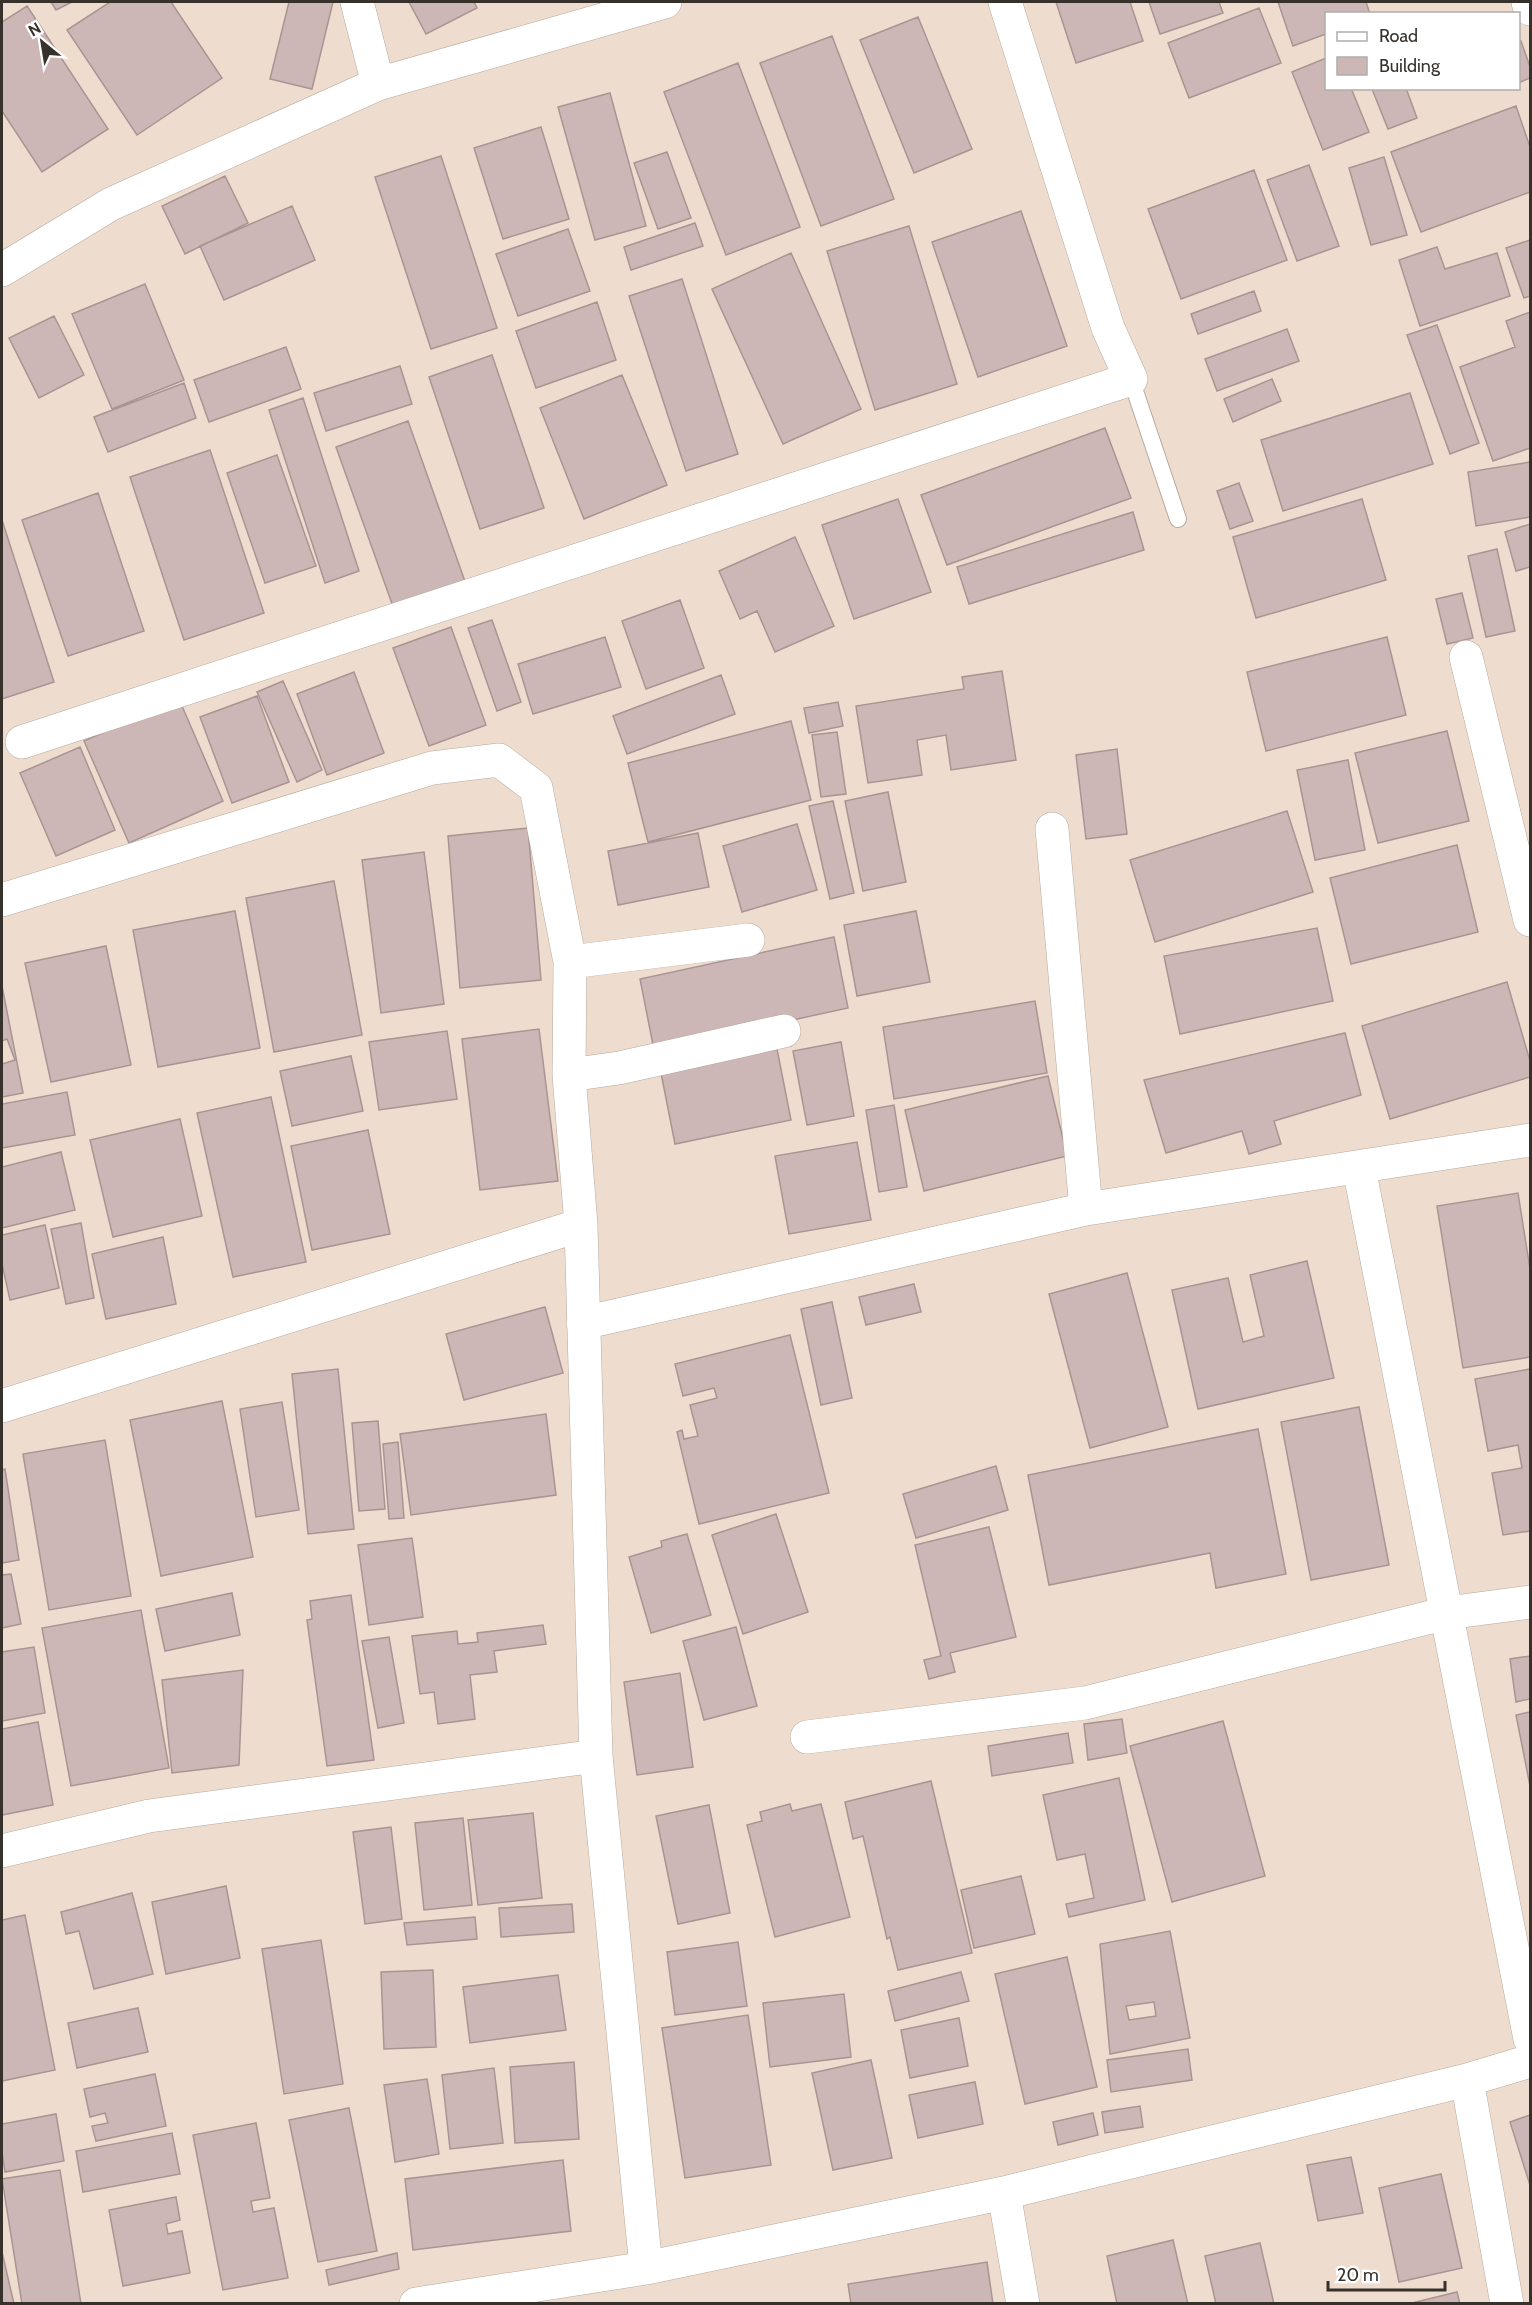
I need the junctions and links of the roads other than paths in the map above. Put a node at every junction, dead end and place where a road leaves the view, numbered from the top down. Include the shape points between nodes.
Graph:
1 (357, 2) edge
2 (665, 2) edge
3 (1005, 2) edge
4 (1528, 2) edge
5 (1530, 9) edge
6 (378, 84) junction
7 (2, 270) edge
8 (1131, 379) junction
9 (1178, 519) dead end
10 (1466, 657) dead end
11 (22, 742) dead end
12 (1052, 829) dead end
13 (2, 900) edge
14 (1530, 920) edge
15 (747, 940) dead end
16 (570, 962) junction
17 (784, 1031) dead end
18 (569, 1075) junction
19 (1530, 1140) edge
20 (1359, 1168) junction
21 (1086, 1209) junction
22 (581, 1225) junction
23 (584, 1323) junction
24 (2, 1406) edge
25 (1530, 1602) edge
26 (1447, 1613) junction
27 (807, 1737) dead end
28 (596, 1756) junction
29 (2, 1851) edge
30 (1530, 2039) edge
31 (1530, 2061) edge
32 (1467, 2080) junction
33 (1004, 2193) junction
34 (646, 2268) junction
35 (416, 2304) edge
36 (1023, 2304) edge
37 (1507, 2304) edge

1 - 6 street
2 - 6 street
3 - 8 street via 1108,328
4 - 5 street
6 - 7 street via 111,204
8 - 9 lane
8 - 11 street
10 - 14 street
12 - 21 street
13 - 16 street via 432,768 499,760 536,788
15 - 16 street
16 - 18 street
17 - 18 street via 619,1068
18 - 22 street
19 - 20 street
20 - 21 street
20 - 26 street
21 - 23 street
22 - 23 street
22 - 24 street
23 - 28 street
25 - 26 street
26 - 27 street via 1085,1703
26 - 30 street
28 - 29 street via 149,1816
28 - 34 street
31 - 32 street
32 - 33 street
32 - 37 street
33 - 34 street
33 - 36 street
34 - 35 street

